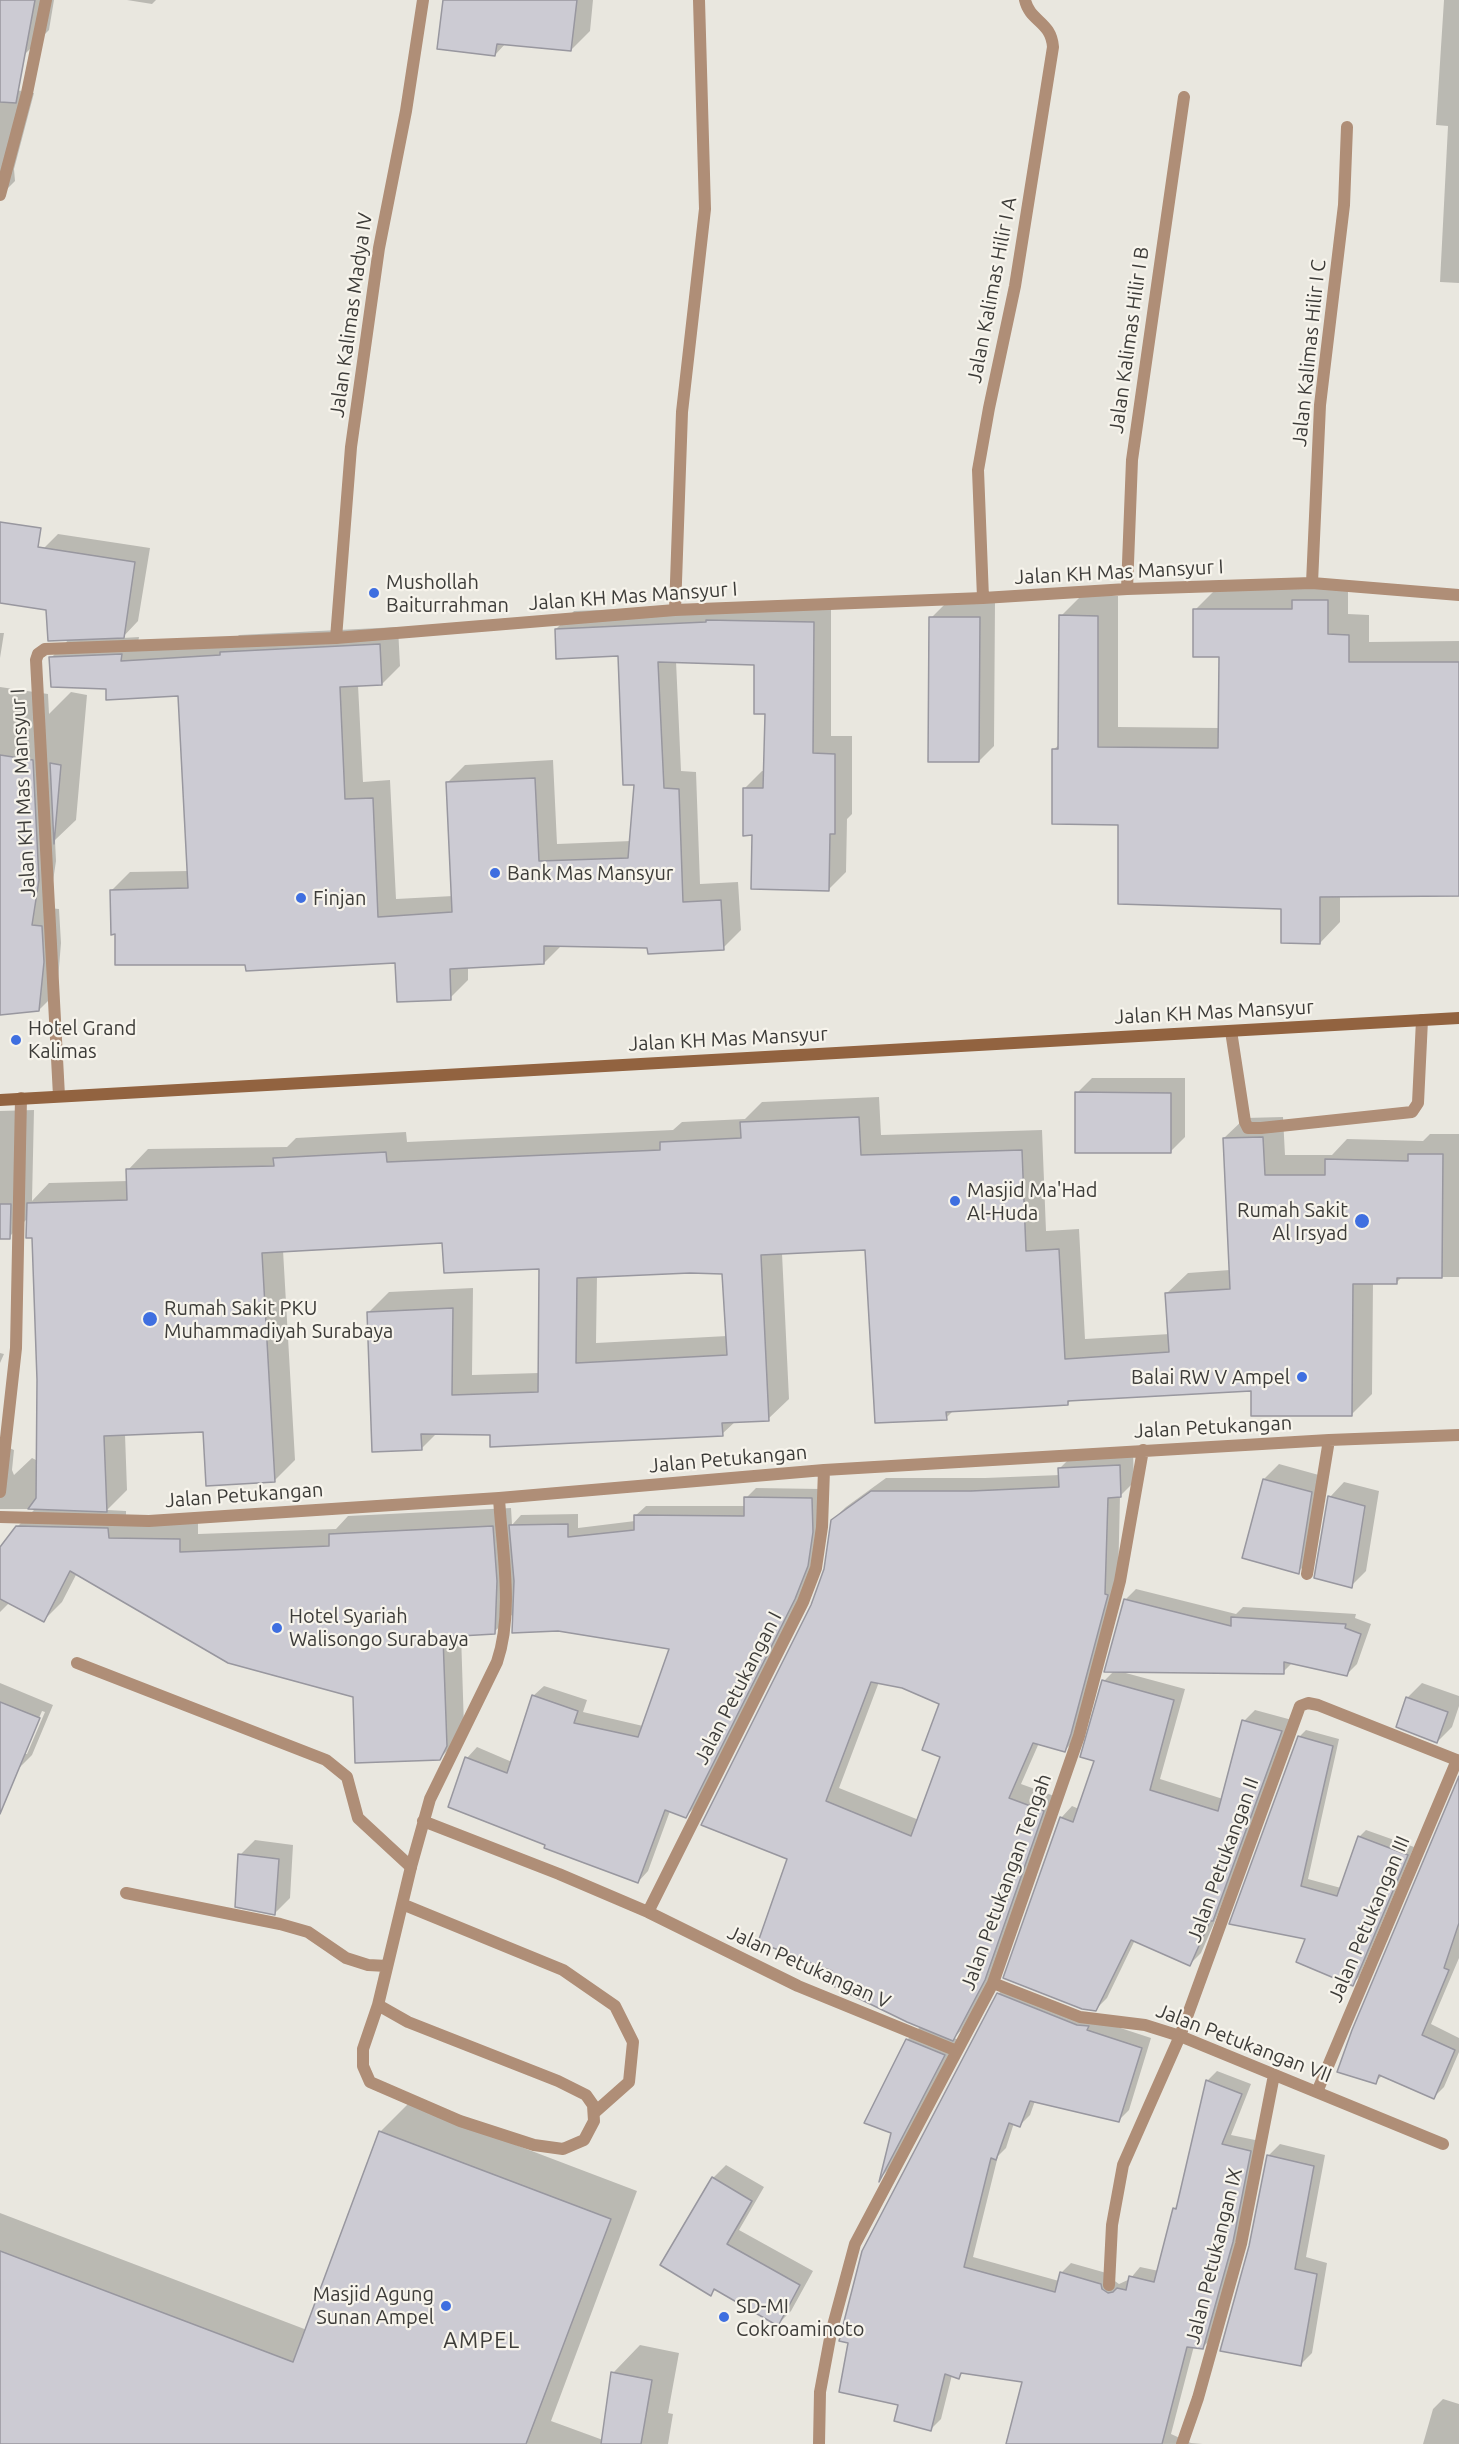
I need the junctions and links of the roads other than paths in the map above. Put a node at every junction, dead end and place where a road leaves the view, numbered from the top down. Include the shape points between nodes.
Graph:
1 (46, 0) edge
2 (423, 0) edge
3 (699, 0) edge
4 (1025, 0) edge
5 (1184, 97) dead end
6 (1347, 127) dead end
7 (0, 195) edge
8 (1312, 583) junction
9 (1127, 589) junction
10 (1459, 595) edge
11 (983, 598) junction
12 (675, 610) junction
13 (336, 638) junction
14 (1459, 1018) edge
15 (1422, 1020) junction
16 (1231, 1031) junction
17 (59, 1096) junction
18 (21, 1098) junction
19 (0, 1100) edge
20 (1459, 1435) edge
21 (1329, 1440) junction
22 (1143, 1450) junction
23 (824, 1470) junction
24 (0, 1492) edge
25 (499, 1498) junction
26 (0, 1517) edge
27 (1307, 1574) dead end
28 (77, 1663) dead end
29 (1458, 1760) edge
30 (423, 1821) junction
31 (411, 1867) junction
32 (126, 1893) dead end
33 (402, 1904) junction
34 (648, 1912) junction
35 (387, 1966) junction
36 (993, 1983) junction
37 (378, 2005) junction
38 (1180, 2036) junction
39 (957, 2051) junction
40 (1275, 2074) junction
41 (1317, 2092) junction
42 (594, 2113) junction
43 (1443, 2144) dead end
44 (1109, 2285) dead end
45 (819, 2444) edge
46 (1182, 2444) edge

1 - 7 street
2 - 13 street, Jalan Kalimas Madya IV via 406,111 378,248 351,447
3 - 12 street via 705,209 682,412
4 - 11 street, Jalan Kalimas Hilir I A via 1029,13 1052,34 1053,47 1015,286 978,470
5 - 9 street, Jalan Kalimas Hilir I B via 1132,460
6 - 8 street, Jalan Kalimas Hilir I C via 1344,205 1320,405
8 - 9 street, Jalan KH Mas Mansyur I
8 - 10 street, Jalan KH Mas Mansyur I
9 - 11 street, Jalan KH Mas Mansyur I
11 - 12 street, Jalan KH Mas Mansyur I
12 - 13 street, Jalan KH Mas Mansyur I
13 - 17 street, Jalan KH Mas Mansyur I via 45,649 38,654
14 - 15 street, Jalan KH Mas Mansyur
15 - 16 street, Jalan KH Mas Mansyur
15 - 16 street via 1418,1102 1412,1112 1260,1128 1248,1128 1245,1122
16 - 17 street, Jalan KH Mas Mansyur
17 - 18 street, Jalan KH Mas Mansyur
18 - 19 street, Jalan KH Mas Mansyur
18 - 24 street via 16,1348
20 - 21 street, Jalan Petukangan
21 - 22 street, Jalan Petukangan
21 - 27 street
22 - 23 street, Jalan Petukangan
22 - 36 street, Jalan Petukangan Tengah via 1120,1581 1079,1736
23 - 25 street, Jalan Petukangan
23 - 34 street, Jalan Petukangan I via 816,1568 803,1602
25 - 26 street, Jalan Petukangan via 149,1521
25 - 30 street via 506,1608 504,1640
28 - 31 street via 326,1760 347,1777 358,1818
29 - 38 street, Jalan Petukangan II via 1308,1703 1300,1706
29 - 41 street, Jalan Petukangan III
30 - 31 street
30 - 34 street, Jalan Petukangan V
31 - 33 street
32 - 35 street via 280,1924 308,1932 346,1958
33 - 35 street
33 - 42 street via 563,1970 615,2006 633,2042 629,2082
34 - 39 street, Jalan Petukangan V via 798,1986
35 - 37 street
36 - 38 street, Jalan Petukangan VII via 1080,2017 1136,2023
36 - 39 street, Jalan Petukangan Tengah
37 - 42 street via 408,2022 586,2094
37 - 42 street via 363,2049 363,2066 370,2082 460,2121 534,2145 563,2149 584,2140
38 - 40 street, Jalan Petukangan VII
38 - 44 street, Jalan Petukangan II via 1123,2165 1112,2225
39 - 45 street, Jalan Petukangan Tengah via 855,2244 820,2392
40 - 41 street, Jalan Petukangan VII
40 - 46 street, Jalan Petukangan IX via 1241,2244
41 - 43 street, Jalan Petukangan VII

